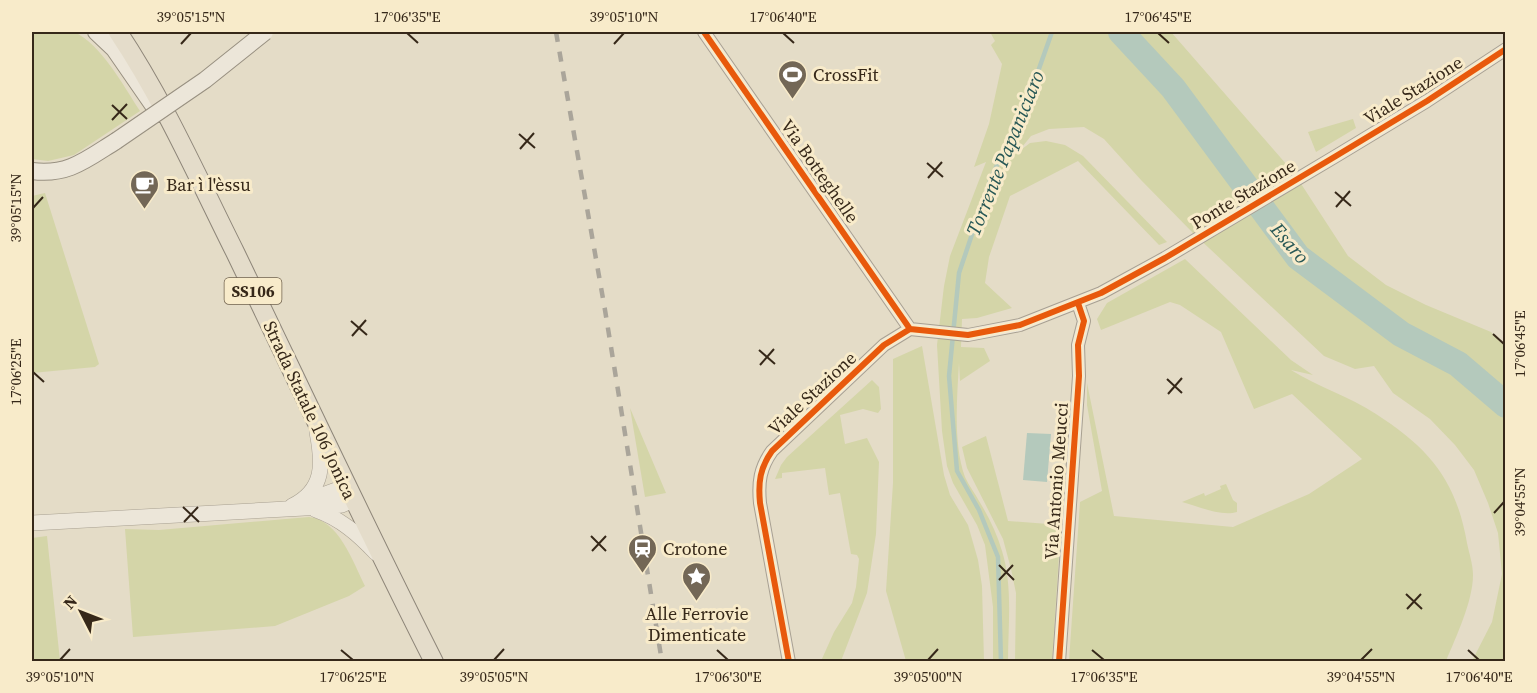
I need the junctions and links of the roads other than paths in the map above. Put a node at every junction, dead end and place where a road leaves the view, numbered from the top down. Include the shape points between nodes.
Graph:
1 (96, 32) edge
2 (118, 32) edge
3 (265, 32) edge
4 (704, 32) edge
5 (1506, 49) edge
6 (187, 154) junction
7 (1336, 156) joint
8 (32, 171) edge
9 (1078, 303) junction
10 (910, 329) junction
11 (314, 417) junction
12 (351, 496) junction
13 (289, 508) junction
14 (32, 523) edge
15 (380, 557) junction
16 (434, 662) edge
17 (789, 662) edge
18 (1059, 662) edge

1 - 6 main road via 114,49
2 - 6 main road, Strada Statale 106 Jonica / SS106
3 - 8 main road, bridge via 205,80 74,167 46,173
4 - 10 street, Via Botteghelle
5 - 7 street, Viale Stazione
6 - 11 main road, Strada Statale 106 Jonica / SS106
7 - 9 street, Ponte Stazione via 1165,258
9 - 10 street via 1020,325 968,335
9 - 18 street, Via Antonio Meucci via 1084,321 1078,345
10 - 17 street, Viale Stazione via 884,345 771,451 762,465 760,503
11 - 12 main road, Strada Statale 106 Jonica / SS106
11 - 13 street via 321,454 319,477 312,492
12 - 13 street via 336,490
12 - 15 main road, Strada Statale 106 Jonica / SS106
13 - 14 street
13 - 15 street via 333,516
15 - 16 main road, Strada Statale 106 Jonica / SS106

